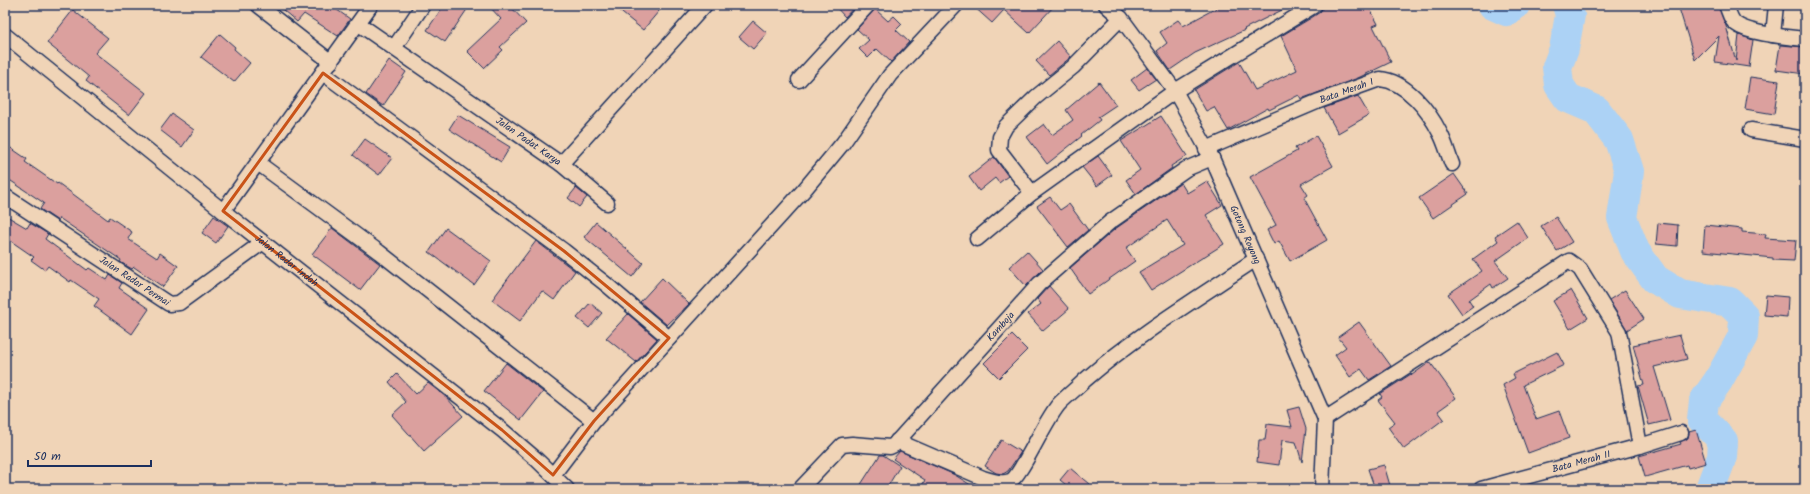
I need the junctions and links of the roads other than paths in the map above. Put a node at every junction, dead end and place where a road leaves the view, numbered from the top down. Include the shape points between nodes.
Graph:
1 (258, 5) edge
2 (371, 5) edge
3 (423, 5) edge
4 (705, 5) edge
5 (868, 5) edge
6 (956, 5) edge
7 (1106, 5) edge
8 (1315, 5) edge
9 (1726, 5) edge
10 (1776, 5) edge
11 (1120, 18) junction
12 (359, 24) junction
13 (5, 34) edge
14 (1773, 35) junction
15 (1805, 39) edge
16 (394, 48) junction
17 (327, 68) junction
18 (799, 80) dead end
19 (1175, 91) junction
20 (1751, 130) dead end
21 (1805, 139) edge
22 (1209, 153) junction
23 (258, 163) junction
24 (561, 164) junction
25 (1452, 164) dead end
26 (1032, 193) junction
27 (5, 196) edge
28 (607, 203) dead end
29 (223, 211) junction
30 (977, 239) dead end
31 (263, 242) junction
32 (1256, 259) junction
33 (669, 338) junction
34 (1325, 419) junction
35 (594, 421) junction
36 (1681, 433) dead end
37 (897, 441) junction
38 (1640, 446) junction
39 (553, 475) junction
40 (804, 488) edge
41 (1488, 488) edge
42 (567, 489) edge
43 (1322, 489) edge

1 - 17 street
2 - 12 street
3 - 16 street
4 - 24 street, Jalan Padat Karya
5 - 18 street
6 - 33 street via 890,75 843,143 804,190
7 - 11 street, Gotong Royong
8 - 19 street
9 - 14 street via 1735,24 1747,30
10 - 14 street
11 - 19 street, Gotong Royong
11 - 26 street via 1073,67 1006,126 1000,137 999,150
12 - 16 street, Jalan Padat Karya
12 - 17 street
13 - 29 street, Jalan Radar Indah
14 - 15 street
16 - 24 street, Jalan Padat Karya
17 - 23 street
17 - 33 street via 564,251
19 - 22 street, Gotong Royong
19 - 26 street
20 - 21 street
22 - 25 street, Bata Merah I via 1319,101 1380,80 1387,80 1413,96 1429,115 1440,132
22 - 32 street, Gotong Royong
22 - 37 street, Kamboja via 1110,222 1039,284
23 - 29 street
23 - 35 street via 373,247
24 - 28 street
26 - 30 street
27 - 31 street, Jalan Radar Permai via 174,305
29 - 31 street, Jalan Radar Indah
31 - 39 street, Jalan Radar Indah via 502,430
32 - 34 street, Gotong Royong
32 - 37 street via 1127,345 1060,403 1011,481 1000,482 983,478
33 - 35 street
34 - 38 street via 1569,261 1580,269 1619,332
34 - 43 street, Gotong Royong
35 - 39 street
36 - 38 street, Bata Merah II
37 - 40 street via 890,447 842,445
38 - 41 street, Bata Merah II
39 - 42 street, Jalan Radar Indah

